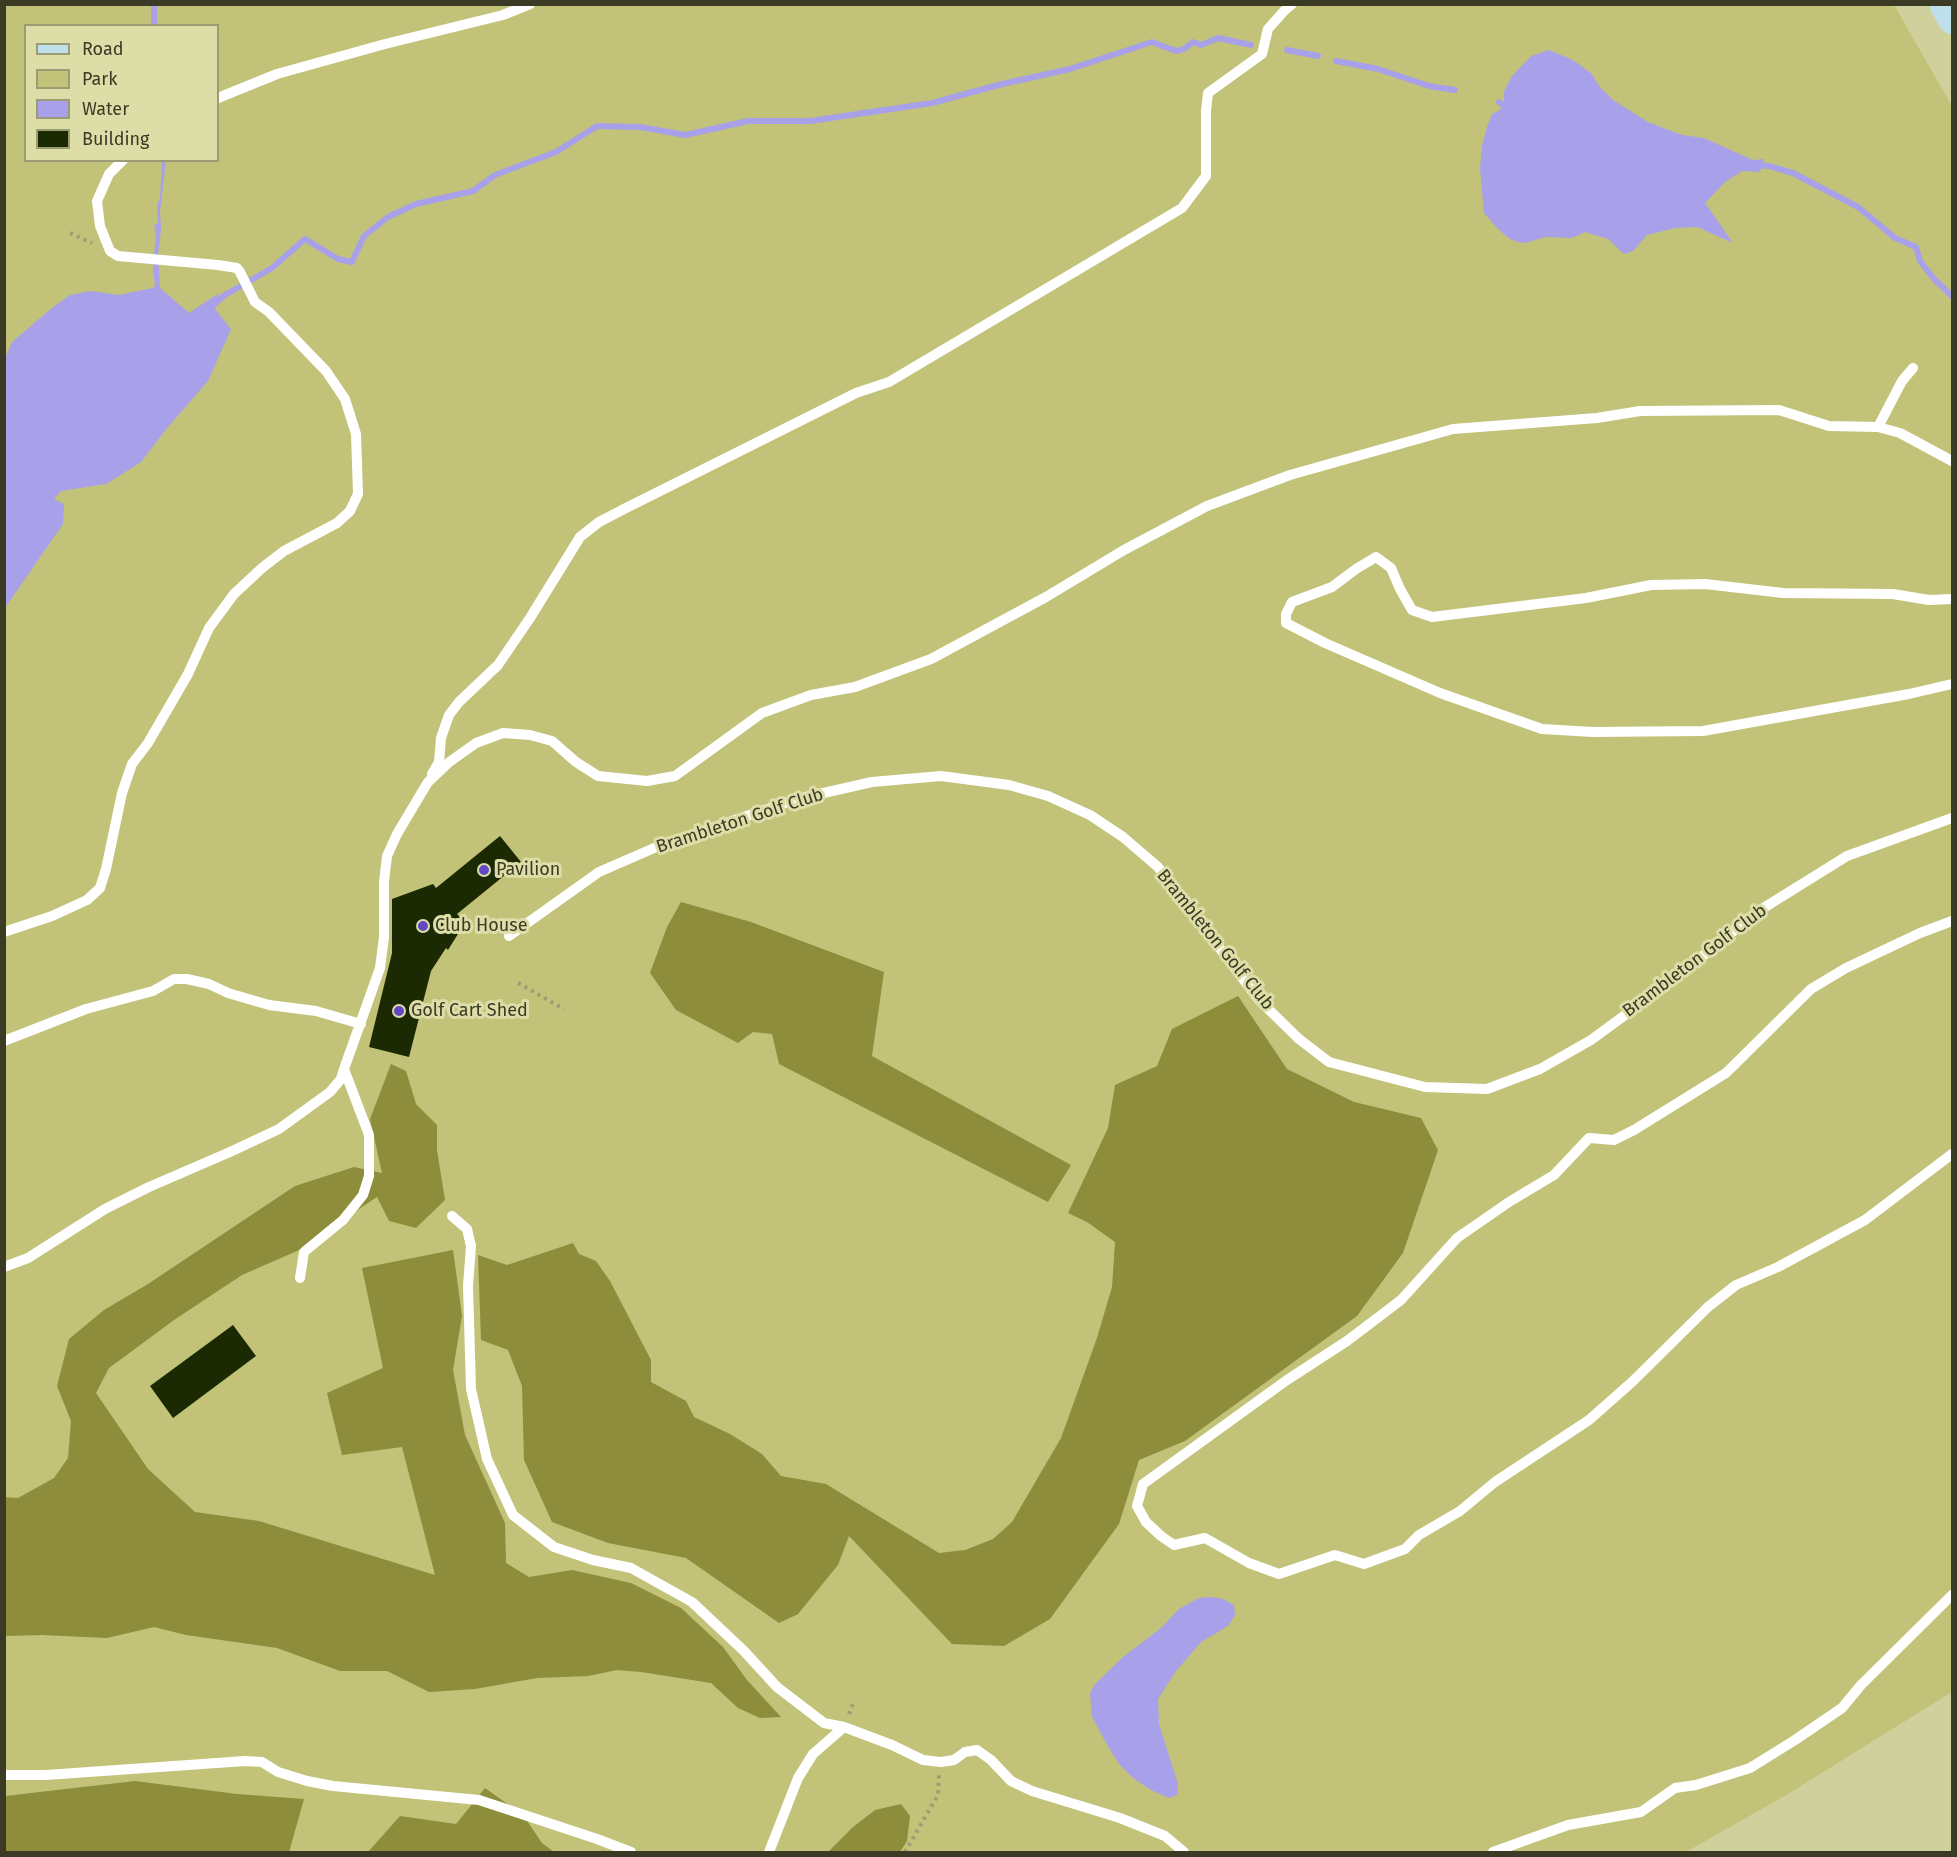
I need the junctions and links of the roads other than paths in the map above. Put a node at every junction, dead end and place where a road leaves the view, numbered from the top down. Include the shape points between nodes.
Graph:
1 (530, 4) edge
2 (1292, 4) edge
3 (1943, 4) edge
4 (1953, 20) edge
5 (219, 98) edge
6 (121, 162) edge
7 (1913, 368) dead end
8 (1878, 427) junction
9 (1953, 461) edge
10 (1953, 599) edge
11 (1953, 684) edge
12 (428, 782) junction
13 (1953, 818) edge
14 (1953, 921) edge
15 (4, 932) edge
16 (509, 936) dead end
17 (361, 1024) junction
18 (4, 1041) edge
19 (345, 1070) junction
20 (1953, 1154) edge
21 (452, 1216) dead end
22 (4, 1267) edge
23 (300, 1278) dead end
24 (1953, 1595) edge
25 (844, 1727) junction
26 (4, 1775) edge
27 (631, 1852) edge
28 (769, 1852) edge
29 (1184, 1852) edge
30 (1493, 1852) edge

1 - 5 lane via 503,15 278,74
2 - 12 lane via 1268,29 1262,54 1209,93 1206,176 1182,208 889,382 856,393 626,508 580,537 498,664 449,715 441,738 439,762
3 - 4 main road
6 - 15 lane via 110,174 97,201 100,226 110,251 118,256 237,268 251,296 326,371 345,399 356,434 358,494 350,511 338,523 284,551 262,568 234,594 209,628 188,674 132,764 100,888 87,900
7 - 8 lane
8 - 9 lane via 1900,433
8 - 12 lane via 1829,426 1779,410 1640,411 1453,429 1290,475 1207,506 931,659 855,687 812,695 762,713 675,776 647,781 598,776 552,741 503,733 476,743
10 - 11 lane via 1783,592 1705,584 1652,585 1586,598 1432,617 1412,609 1391,568 1376,557 1332,587 1292,602 1286,614 1286,622 1325,643 1440,693 1542,729 1703,731
12 - 17 lane via 387,856 380,968
13 - 16 lane, Brambleton Golf Club via 1847,856 1757,912 1591,1040 1540,1069 1487,1089 1425,1087 1329,1062 1259,1000 1158,867 1132,844 1090,814 1009,785 941,776 872,782 797,799 662,845 599,872
14 - 20 lane via 1846,968 1811,989 1726,1073 1634,1130 1614,1140 1589,1138 1554,1175 1457,1238 1401,1300 1143,1484 1137,1506 1146,1522 1174,1545 1205,1538 1249,1563 1279,1574 1335,1555 1364,1564 1406,1549 1419,1535 1460,1511 1495,1482 1589,1420 1736,1285 1865,1220
17 - 18 lane via 316,1011 269,1005 208,984 174,979 153,991 86,1009
17 - 19 lane
19 - 22 lane via 330,1092 279,1129 105,1209 28,1258
19 - 23 lane via 369,1135 369,1176 363,1195 343,1220 304,1252
21 - 25 lane via 467,1229 471,1246 471,1389 487,1459 513,1515 554,1547 631,1568 692,1602 777,1687 824,1723
24 - 30 lane via 1842,1708 1750,1768 1675,1788 1641,1812 1568,1825
25 - 28 lane via 813,1754 798,1778
25 - 29 lane via 923,1761 954,1760 977,1750 1011,1780 1032,1791 1165,1836
26 - 27 lane via 262,1762 278,1772 324,1785 479,1800

